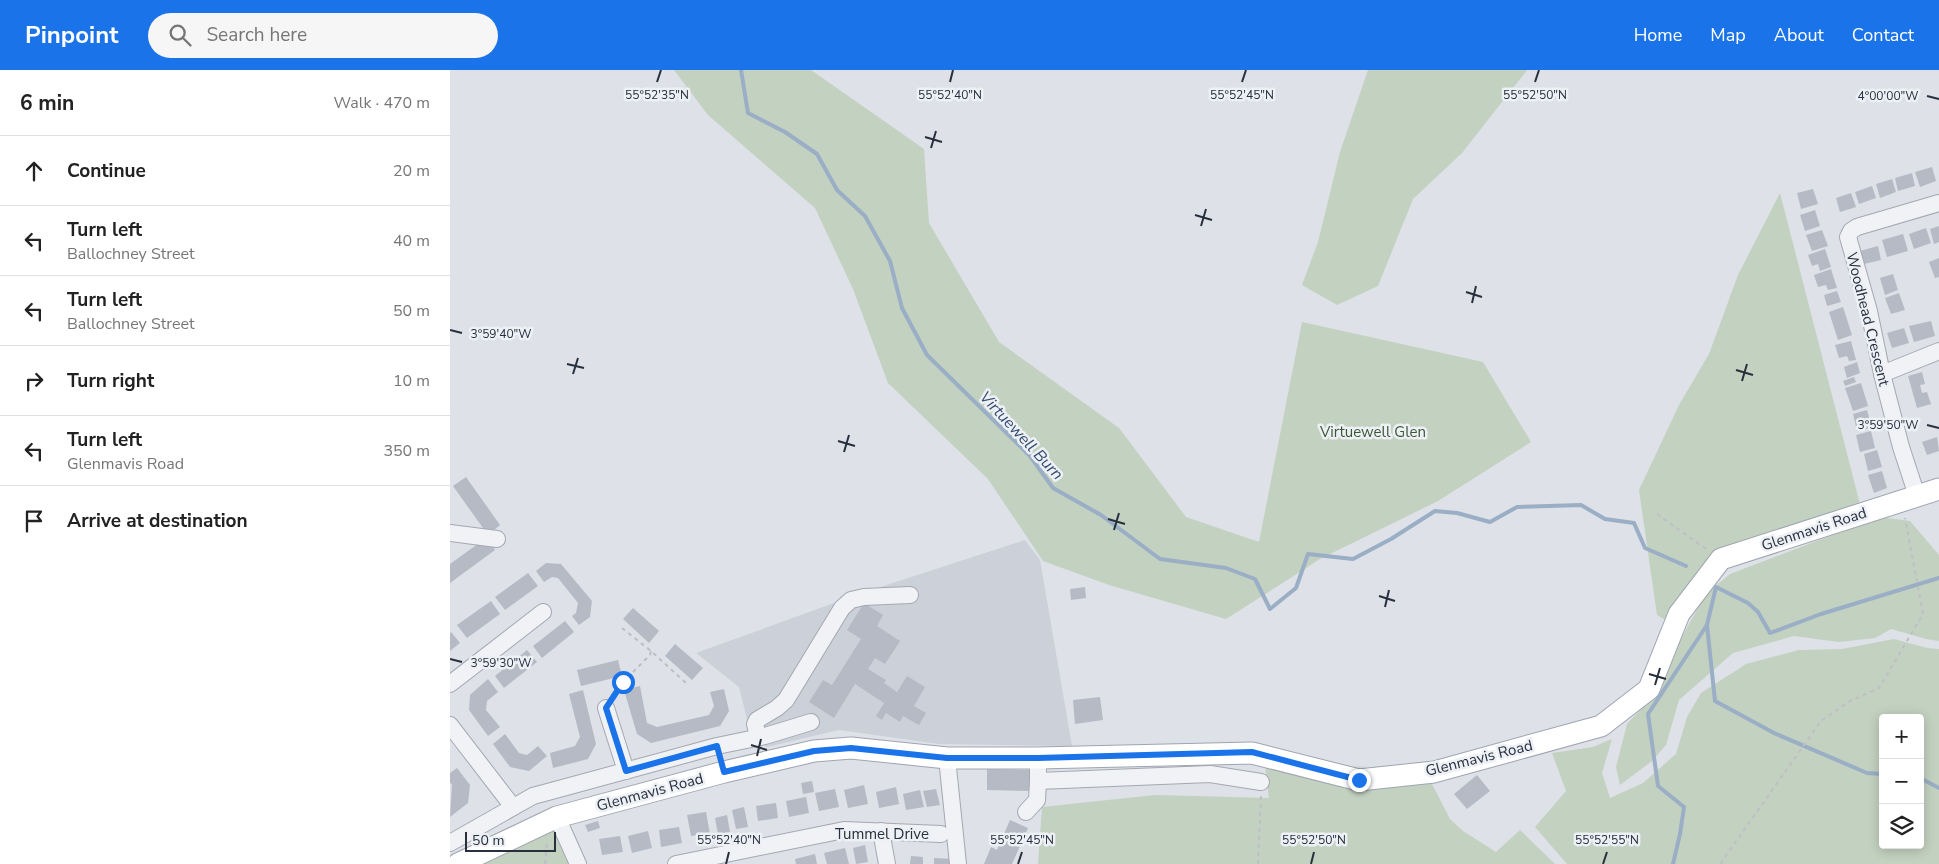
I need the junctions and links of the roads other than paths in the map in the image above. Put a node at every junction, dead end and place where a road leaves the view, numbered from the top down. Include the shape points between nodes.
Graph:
1 (1939, 203) edge
2 (1939, 351) edge
3 (1882, 374) junction
4 (1939, 489) edge
5 (1909, 499) junction
6 (450, 533) edge
7 (497, 540) dead end
8 (910, 596) dead end
9 (543, 612) dead end
10 (450, 684) edge
11 (606, 708) road end
12 (811, 722) dead end
13 (450, 725) edge
14 (758, 737) junction
15 (717, 746) junction
16 (947, 758) junction
17 (1038, 758) junction
18 (626, 771) junction
19 (724, 772) junction
20 (1038, 781) junction
21 (1261, 782) road end
22 (513, 806) junction
23 (1026, 812) dead end
24 (553, 818) junction
25 (881, 831) junction
26 (942, 834) dead end
27 (450, 843) edge
28 (458, 864) edge
29 (578, 864) edge
30 (676, 864) edge
31 (888, 864) edge
32 (958, 864) edge

1 - 3 street, Woodhead Crescent via 1857,228 1848,237 1869,311
2 - 3 street
3 - 5 street, Woodhead Crescent via 1901,447
4 - 5 main road, Glenmavis Road
5 - 17 main road, Glenmavis Road via 1721,559 1679,614 1649,689 1601,726 1434,772 1359,780 1252,752
6 - 7 street
8 - 14 street via 864,597 851,600 842,608 786,700 757,720
9 - 10 street
11 - 18 street
12 - 14 street
13 - 22 street
14 - 15 street
15 - 18 street
15 - 19 street
16 - 17 main road, Glenmavis Road
16 - 19 main road, Glenmavis Road via 851,748 814,751
16 - 32 street
17 - 20 street
18 - 22 street via 533,796
19 - 24 main road, Glenmavis Road
20 - 21 street via 1210,774
20 - 23 street via 1037,800
22 - 27 street
24 - 28 main road, Glenmavis Road
24 - 29 street
25 - 26 street, Tummel Drive
25 - 30 street, Tummel Drive via 844,830
25 - 31 street

